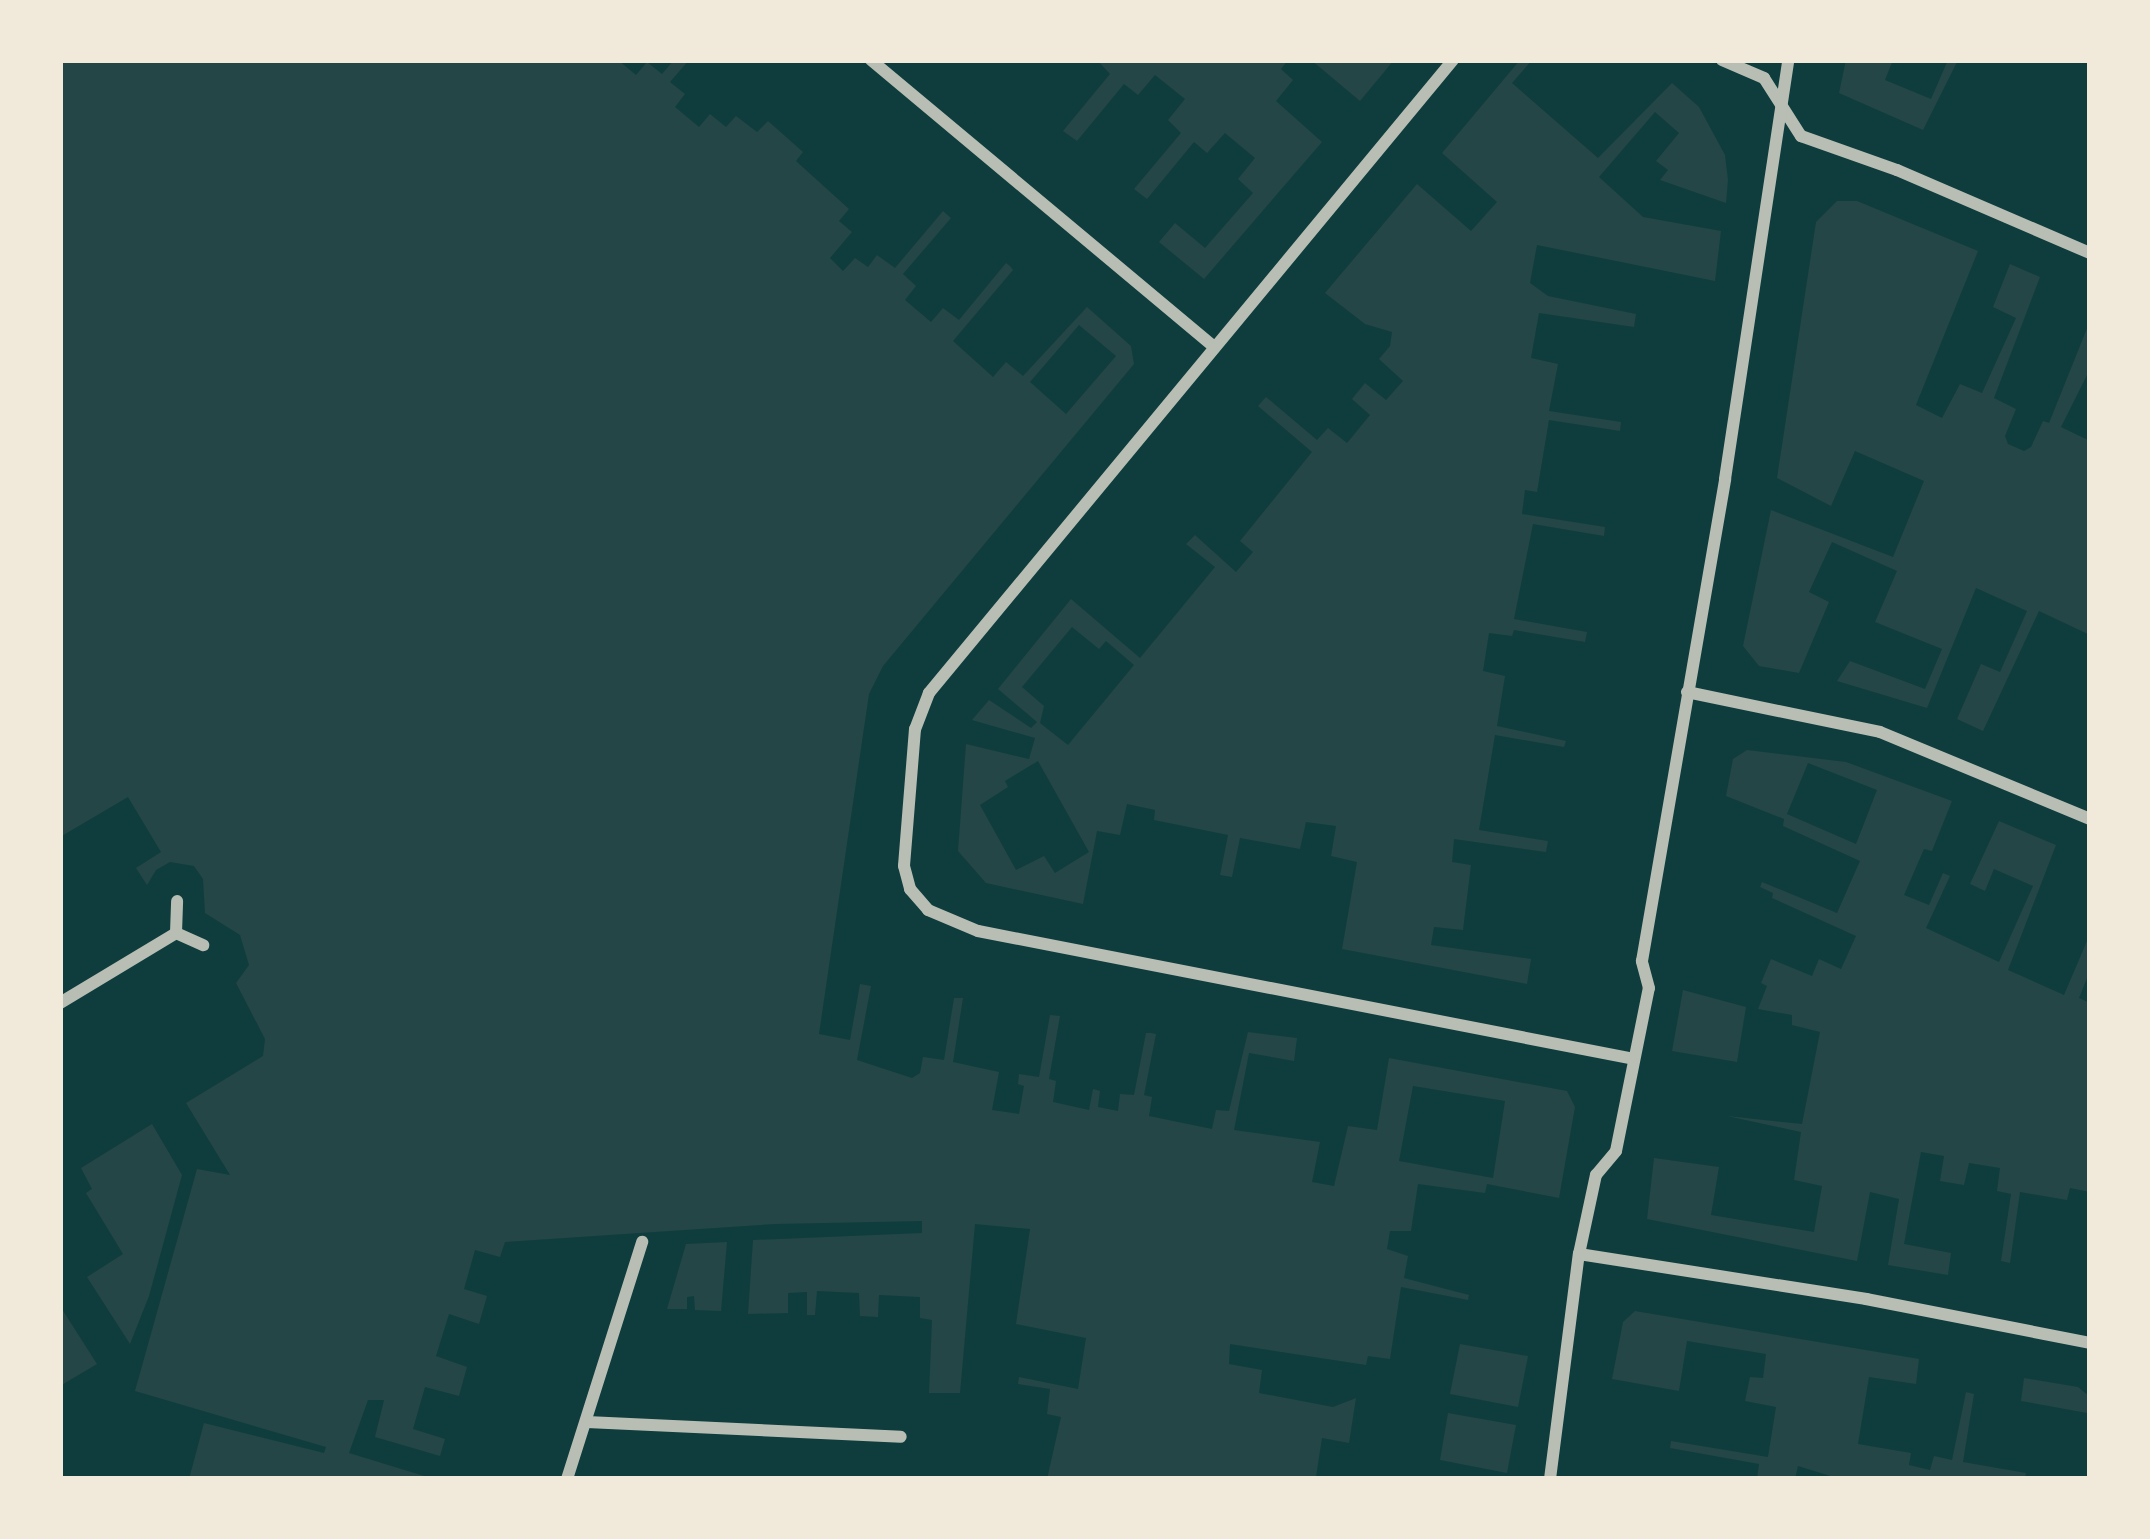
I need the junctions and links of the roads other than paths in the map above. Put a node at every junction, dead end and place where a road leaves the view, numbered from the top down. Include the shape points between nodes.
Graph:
1 (872, 60) edge
2 (1454, 60) edge
3 (1722, 60) edge
4 (1788, 60) edge
5 (1780, 108) junction
6 (2090, 253) edge
7 (1214, 346) junction
8 (1688, 692) junction
9 (2090, 818) edge
10 (177, 902) dead end
11 (176, 933) junction
12 (203, 945) dead end
13 (60, 1003) edge
14 (1634, 1060) junction
15 (642, 1242) dead end
16 (1579, 1254) junction
17 (2090, 1343) edge
18 (586, 1422) junction
19 (902, 1437) dead end
20 (567, 1479) edge
21 (1550, 1479) edge

1 - 7 street
2 - 7 street
3 - 5 street via 1764,78
4 - 5 street
5 - 6 street via 1801,136
5 - 8 street
7 - 14 street via 929,693 912,752 904,837 910,889 928,910 978,931
8 - 9 street via 1880,732
8 - 14 street via 1642,961 1649,988
10 - 11 street
11 - 12 street
11 - 13 street
14 - 16 street via 1616,1151 1596,1175
15 - 18 street
16 - 17 street
16 - 21 street
18 - 19 street
18 - 20 street

